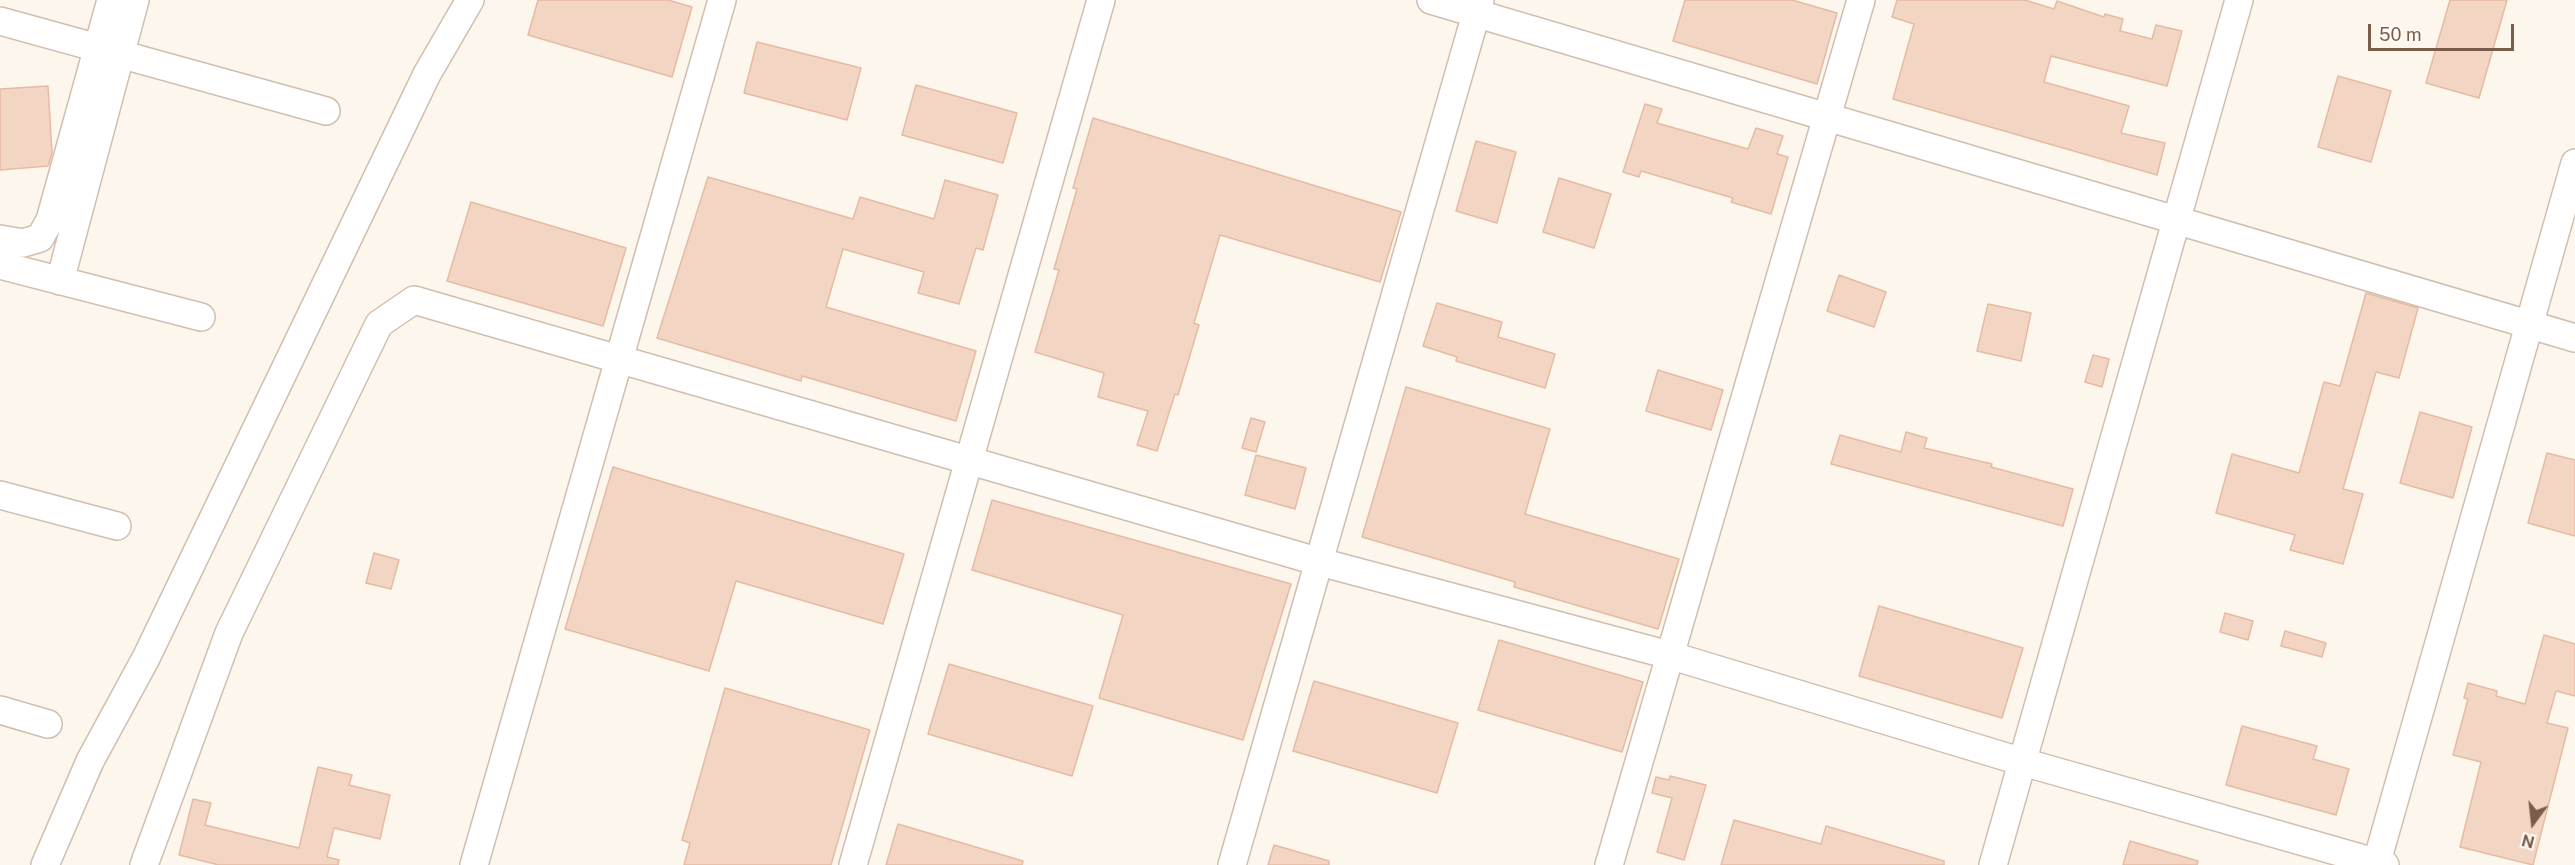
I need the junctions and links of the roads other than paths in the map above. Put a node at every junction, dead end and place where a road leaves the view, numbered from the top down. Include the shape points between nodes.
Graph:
1 (111, 0) edge
2 (135, 0) edge
3 (470, 0) edge
4 (722, 0) edge
5 (1101, 0) edge
6 (1431, 0) edge
7 (1861, 0) edge
8 (2239, 0) edge
9 (1478, 7) edge
10 (0, 21) edge
11 (109, 52) junction
12 (326, 111) dead end
13 (1828, 117) junction
14 (2575, 163) edge
15 (2176, 220) junction
16 (0, 239) edge
17 (0, 265) edge
18 (60, 281) junction
19 (201, 317) dead end
20 (2529, 324) junction
21 (2575, 338) edge
22 (619, 359) junction
23 (969, 462) junction
24 (0, 495) edge
25 (117, 525) dead end
26 (1320, 562) junction
27 (1669, 655) junction
28 (0, 710) edge
29 (48, 724) dead end
30 (2023, 762) junction
31 (2379, 864) edge
32 (45, 865) edge
33 (144, 865) edge
34 (474, 865) edge
35 (853, 865) edge
36 (1232, 865) edge
37 (1609, 865) edge
38 (1993, 865) edge

1 - 11 street
2 - 11 street
3 - 32 street via 427,74 146,658 90,761
4 - 22 street
5 - 23 street
6 - 9 street
7 - 13 street
8 - 15 street
9 - 13 street
9 - 26 street
10 - 11 street
11 - 12 street
11 - 16 street via 50,220 40,238 23,243
11 - 18 street
13 - 15 street
13 - 27 street
14 - 20 street
15 - 20 street
15 - 30 street
17 - 18 street
18 - 19 street
20 - 21 street
20 - 31 street
22 - 23 street
22 - 33 street via 414,300 380,324 229,633
22 - 34 street
23 - 26 street
23 - 35 street
24 - 25 street
26 - 27 street
26 - 36 street
27 - 30 street
27 - 37 street
28 - 29 street
30 - 31 street
30 - 38 street

